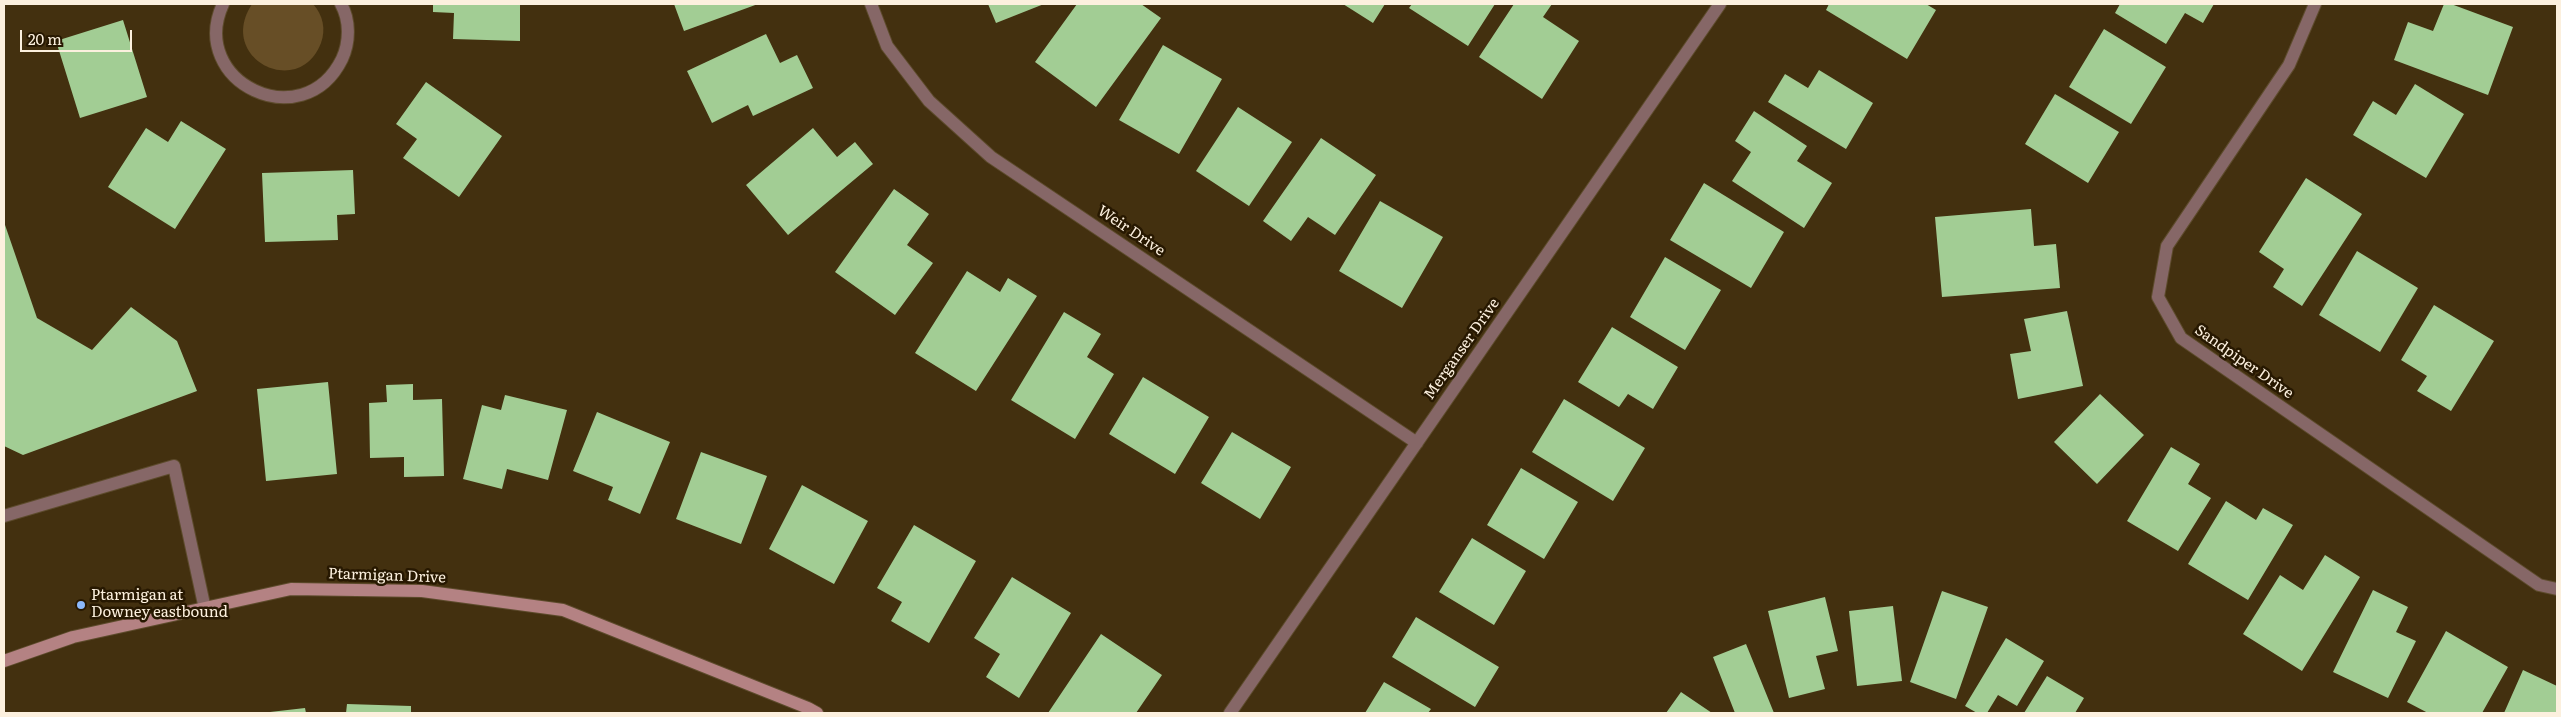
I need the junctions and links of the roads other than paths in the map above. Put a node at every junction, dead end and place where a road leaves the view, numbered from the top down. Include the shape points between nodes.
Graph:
1 (223, 4) edge
2 (341, 4) edge
3 (871, 4) edge
4 (1720, 4) edge
5 (2316, 4) edge
6 (1417, 443) junction
7 (4, 516) edge
8 (2557, 589) edge
9 (205, 608) junction
10 (4, 661) edge
11 (817, 713) edge
12 (1230, 713) edge

1 - 2 street via 218,13 216,34 219,53 229,72 244,86 262,95 282,98 303,95 322,85 336,70 346,52 348,30
3 - 6 street, Weir Drive via 887,46 929,101 992,157
4 - 6 street, Merganser Drive
5 - 8 street, Sandpiper Drive via 2289,65 2167,246 2158,297 2181,338 2539,585
6 - 12 street, Merganser Drive
7 - 9 street via 174,466
9 - 10 street, Ptarmigan Drive via 73,637
9 - 11 street, Ptarmigan Drive via 291,589 422,591 563,610

